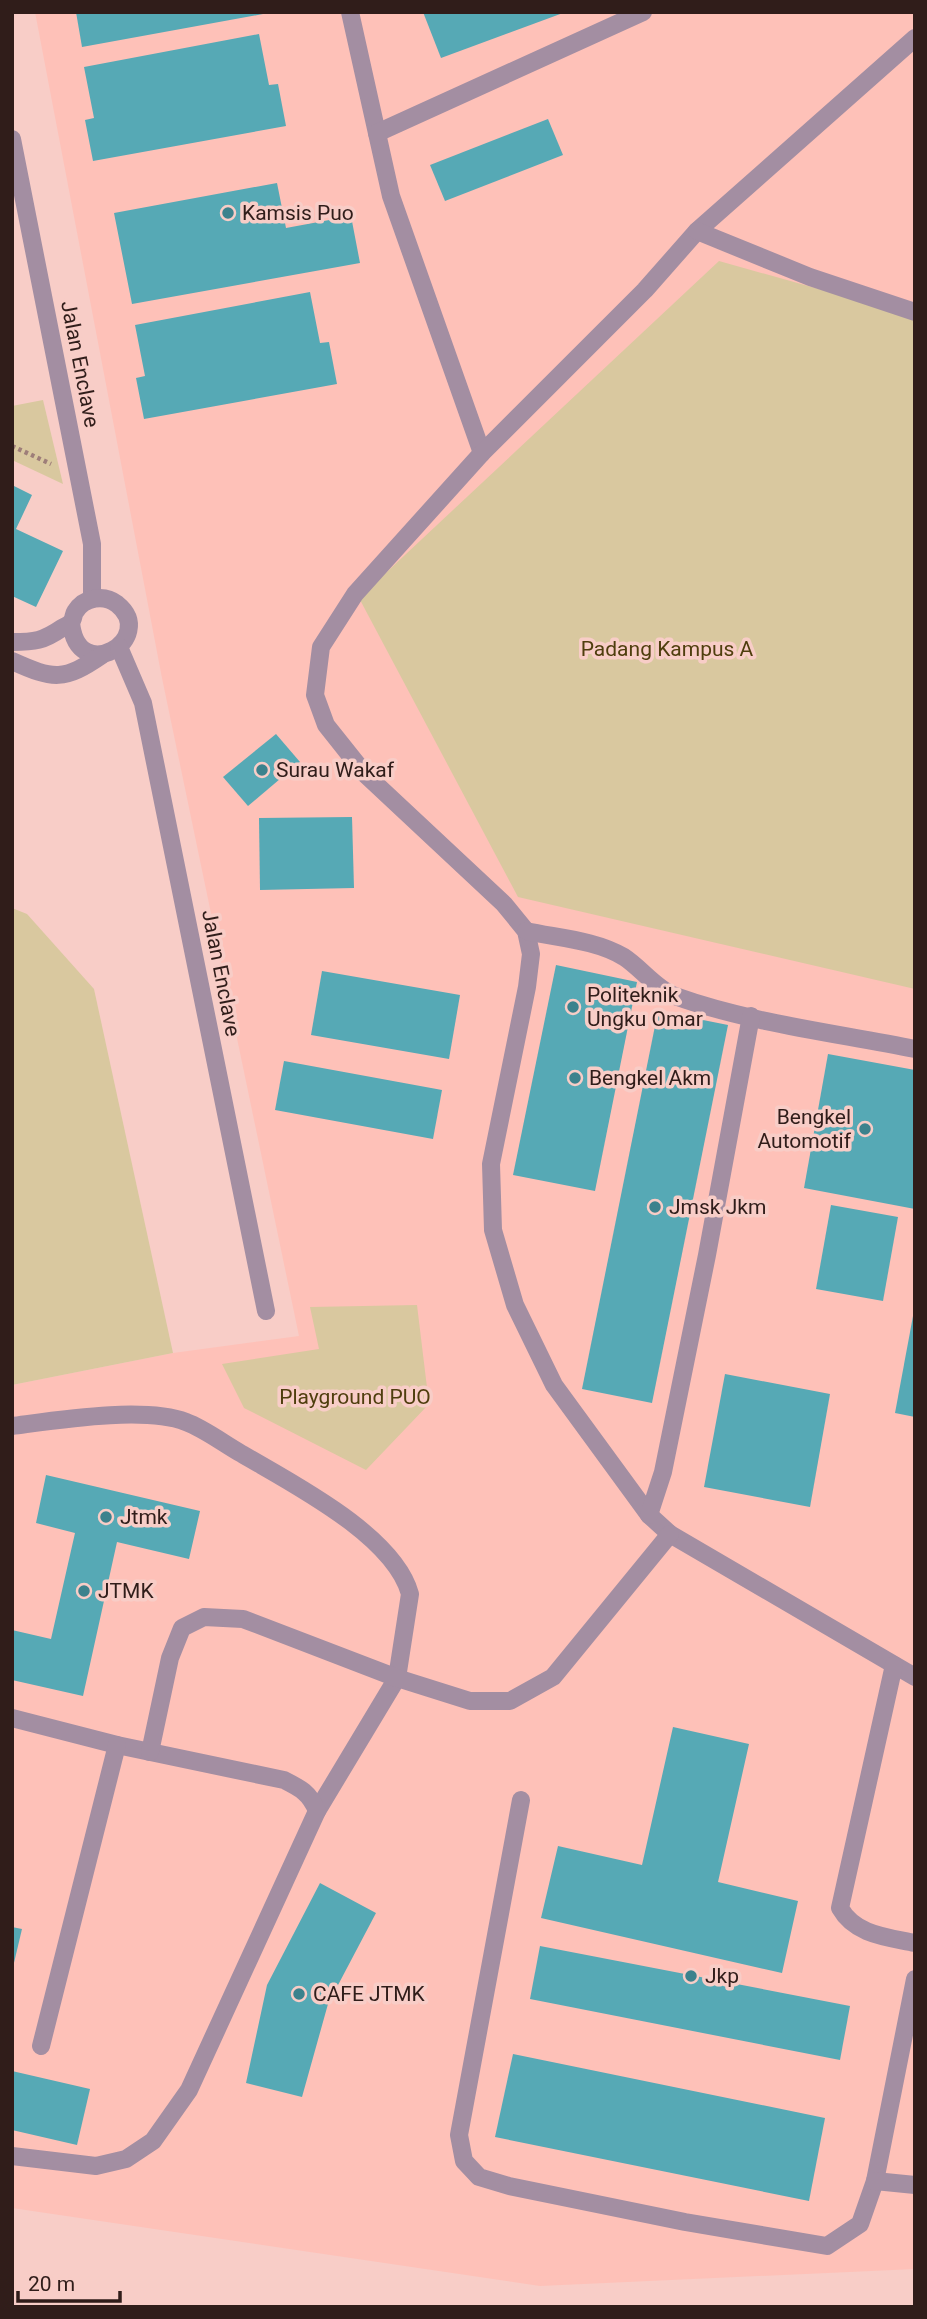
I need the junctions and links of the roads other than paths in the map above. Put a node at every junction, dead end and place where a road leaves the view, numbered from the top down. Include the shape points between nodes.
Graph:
1 (350, 12) edge
2 (643, 12) edge
3 (915, 38) edge
4 (377, 133) junction
5 (12, 139) edge
6 (696, 231) junction
7 (915, 312) edge
8 (482, 453) junction
9 (92, 598) junction
10 (71, 622) junction
11 (12, 642) edge
12 (119, 647) junction
13 (102, 655) junction
14 (12, 661) edge
15 (526, 932) junction
16 (751, 1016) junction
17 (915, 1049) edge
18 (266, 1311) dead end
19 (12, 1426) edge
20 (649, 1515) junction
21 (670, 1534) junction
22 (894, 1665) junction
23 (915, 1677) edge
24 (397, 1678) junction
25 (12, 1718) edge
26 (117, 1745) junction
27 (150, 1752) junction
28 (521, 1800) dead end
29 (317, 1811) junction
30 (915, 1944) edge
31 (915, 1979) edge
32 (41, 2046) dead end
33 (12, 2156) edge
34 (875, 2181) junction
35 (915, 2185) edge

1 - 4 street
2 - 4 street
3 - 6 street
4 - 8 street via 391,196
5 - 9 street, Jalan Enclave via 92,544
6 - 7 street via 810,277
6 - 8 street via 645,290
8 - 15 street via 355,594 321,647 315,695 326,725 365,774 504,904
9 - 10 street via 75,612
9 - 12 street via 113,601 122,608 128,629
10 - 11 street via 37,643
10 - 13 street via 78,644
12 - 13 street
12 - 18 street, Jalan Enclave via 143,703
13 - 14 street via 77,672 55,676
15 - 16 street via 606,947 670,994
15 - 20 street via 531,954 527,987 491,1164 493,1230 515,1305 554,1385
16 - 17 street
16 - 20 street via 663,1472
19 - 24 street via 146,1415 186,1422 318,1499 375,1542 407,1582 410,1594
20 - 21 street
21 - 22 street
21 - 24 street via 553,1676 510,1701 470,1700
22 - 23 street
22 - 30 street via 840,1908 847,1920 865,1931
24 - 27 street via 243,1619 204,1617 182,1628 170,1658
24 - 29 street
25 - 26 street
26 - 27 street
26 - 32 street
27 - 29 street via 284,1780 302,1789
28 - 34 street via 459,2134 464,2161 479,2177 509,2186 827,2246 860,2224
29 - 33 street via 189,2090 153,2141 126,2159 96,2166
31 - 34 street
34 - 35 street

